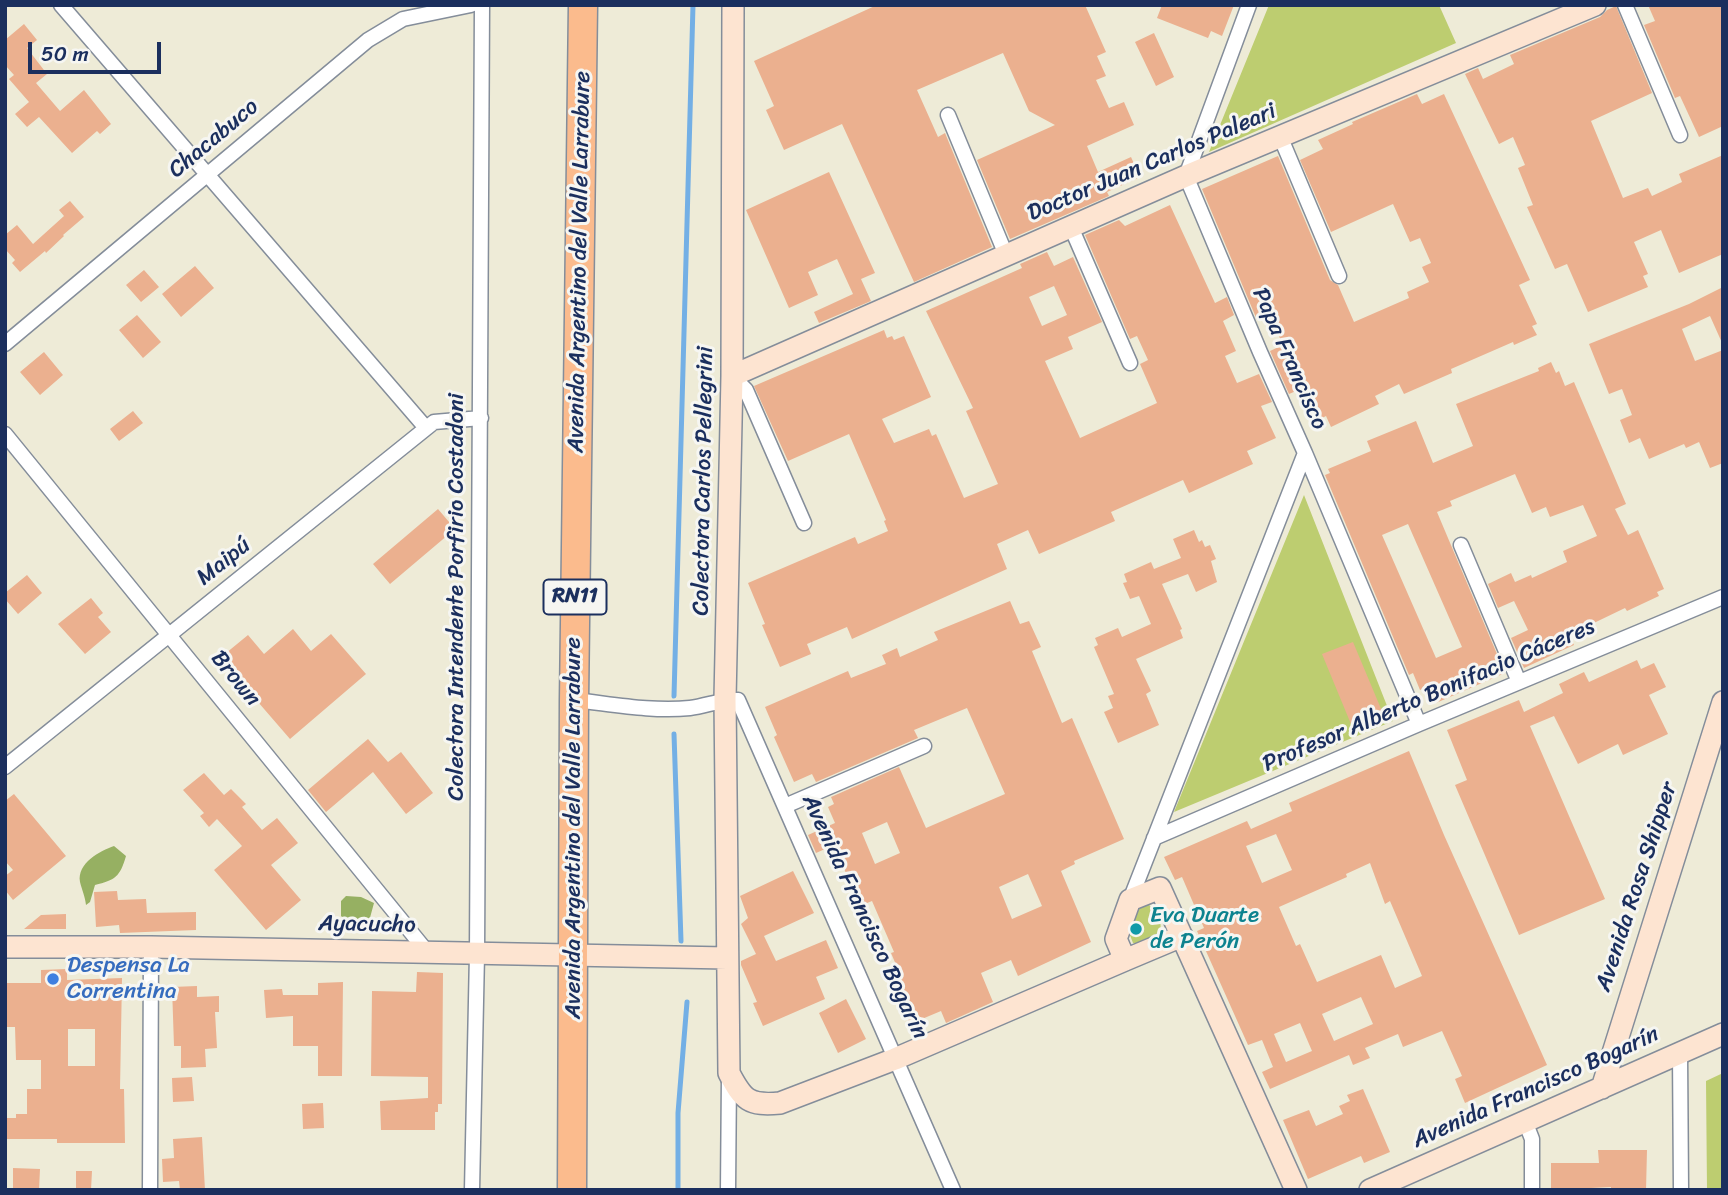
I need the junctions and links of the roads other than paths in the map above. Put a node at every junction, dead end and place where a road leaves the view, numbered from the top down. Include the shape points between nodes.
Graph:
1 (61, 5) edge
2 (471, 5) edge
3 (482, 5) edge
4 (583, 5) edge
5 (733, 5) edge
6 (1249, 5) edge
7 (1595, 5) edge
8 (1625, 5) edge
9 (948, 115) dead end
10 (1680, 135) dead end
11 (1280, 136) junction
12 (207, 174) junction
13 (1186, 176) junction
14 (1071, 227) junction
15 (1006, 254) junction
16 (1339, 276) dead end
17 (5, 344) edge
18 (1130, 363) dead end
19 (732, 376) junction
20 (481, 418) junction
21 (426, 428) junction
22 (5, 434) edge
23 (1305, 453) junction
24 (804, 523) dead end
25 (1461, 545) dead end
26 (1723, 597) edge
27 (170, 635) junction
28 (1519, 682) junction
29 (725, 699) junction
30 (574, 700) junction
31 (1723, 702) edge
32 (1419, 724) junction
33 (924, 746) dead end
34 (5, 767) edge
35 (785, 806) junction
36 (1154, 838) junction
37 (1147, 859) junction
38 (1160, 888) junction
39 (1130, 900) junction
40 (1182, 936) junction
41 (8, 944) edge
42 (151, 947) junction
43 (428, 953) junction
44 (477, 954) junction
45 (573, 956) junction
46 (727, 958) junction
47 (1125, 960) junction
48 (1723, 1034) edge
49 (1680, 1053) junction
50 (895, 1059) junction
51 (729, 1073) junction
52 (1602, 1087) junction
53 (1525, 1121) junction
54 (150, 1190) edge
55 (472, 1190) edge
56 (572, 1190) edge
57 (728, 1190) edge
58 (953, 1190) edge
59 (1296, 1190) edge
60 (1370, 1190) edge
61 (1532, 1190) edge
62 (1681, 1190) edge

1 - 12 street
2 - 12 street, Chacabuco via 403,19 368,40
3 - 20 street, Colectora Intendente Porfirio Costadoni
4 - 30 highway, Avenida Argentino del Valle Larrabure / RN11
5 - 19 street, Colectora Carlos Pellegrini
6 - 13 street
7 - 11 street, Doctor Juan Carlos Paleari
8 - 10 street
9 - 15 street
11 - 13 street, Doctor Juan Carlos Paleari
11 - 16 street
12 - 17 street, Chacabuco
12 - 21 street
13 - 14 street, Doctor Juan Carlos Paleari
13 - 23 street, Papa Francisco
14 - 15 street, Doctor Juan Carlos Paleari
14 - 18 street
15 - 19 street, Doctor Juan Carlos Paleari
19 - 24 street via 746,390
19 - 29 street, Colectora Carlos Pellegrini
20 - 21 street, Maipú via 434,422
20 - 44 street, Colectora Intendente Porfirio Costadoni
21 - 27 street, Maipú
22 - 27 street, Brown
23 - 32 street
23 - 36 street, Papa Francisco
25 - 28 street
26 - 28 street, Profesor Alberto Bonifacio Cáceres
27 - 34 street, Maipú
27 - 43 street, Brown
28 - 32 street, Profesor Alberto Bonifacio Cáceres
29 - 30 street via 690,708
29 - 35 street, Avenida Francisco Bogarín via 738,700
29 - 46 street, Colectora Carlos Pellegrini
30 - 45 highway, Avenida Argentino del Valle Larrabure / RN11
31 - 52 street, Avenida Rosa Shipper
32 - 36 street, Profesor Alberto Bonifacio Cáceres
33 - 35 street
35 - 50 street, Avenida Francisco Bogarín
36 - 37 street, Papa Francisco
37 - 38 street
37 - 39 street, Papa Francisco
38 - 39 street
38 - 40 street
39 - 47 street via 1116,939
40 - 47 street, Avenida Francisco Bogarín
40 - 59 street
41 - 42 street, Ayacucho
42 - 43 street, Ayacucho
42 - 54 street
43 - 44 street, Ayacucho
44 - 45 street, Ayacucho
44 - 55 street, Colectora Intendente Porfirio Costadoni
45 - 46 street, Ayacucho
45 - 56 highway, Avenida Argentino del Valle Larrabure / RN11
46 - 51 street, Colectora Carlos Pellegrini
47 - 50 street, Avenida Francisco Bogarín
48 - 49 street, Avenida Francisco Bogarín
49 - 52 street, Avenida Francisco Bogarín
49 - 62 street
50 - 51 street via 765,1105 748,1102
50 - 58 street
51 - 57 street
52 - 53 street, Avenida Francisco Bogarín
53 - 60 street, Avenida Francisco Bogarín
53 - 61 street via 1532,1139

